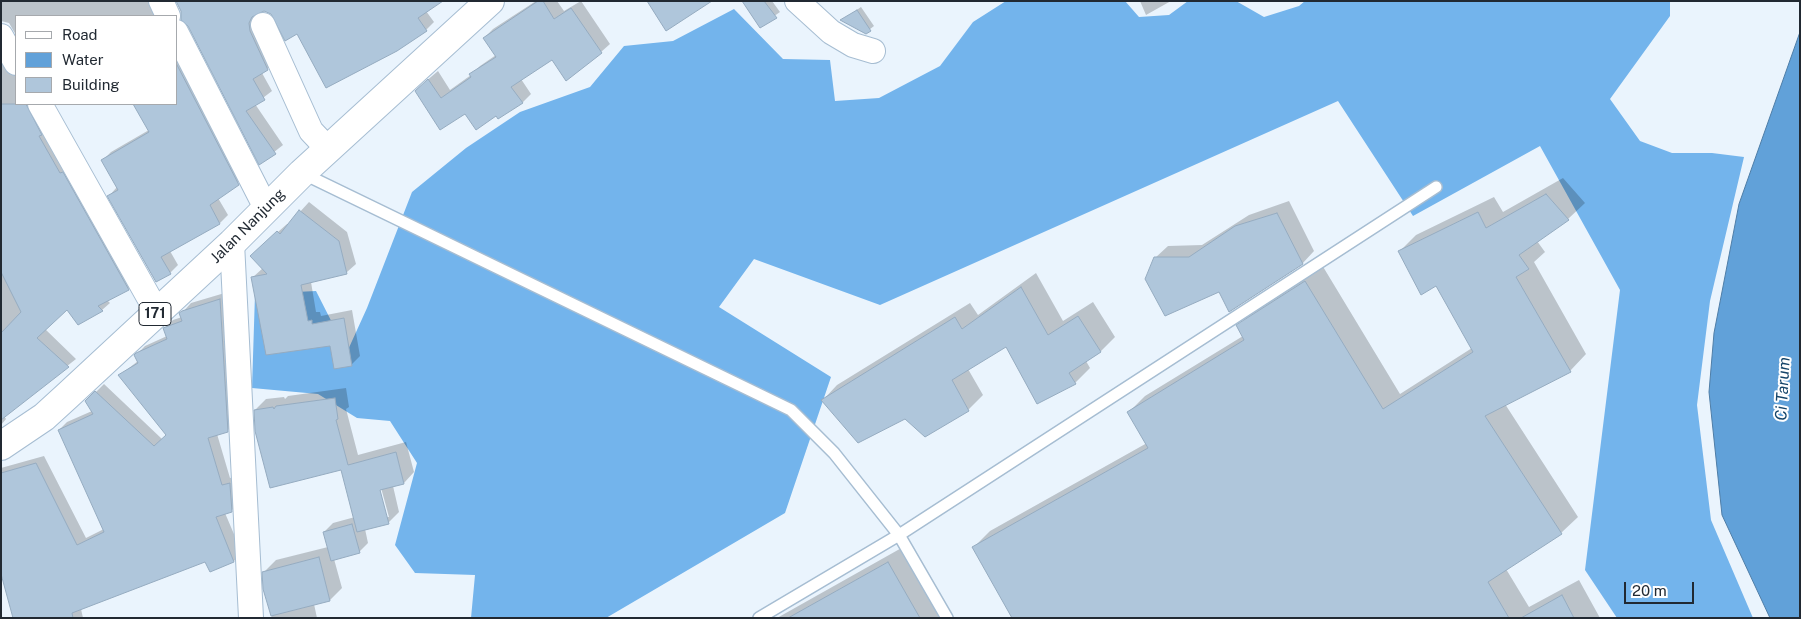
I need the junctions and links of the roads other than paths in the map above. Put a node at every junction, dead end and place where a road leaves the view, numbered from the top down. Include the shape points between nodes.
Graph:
1 (161, 1) edge
2 (490, 1) edge
3 (797, 1) edge
4 (168, 15) edge
5 (263, 25) dead end
6 (1, 36) edge
7 (178, 36) edge
8 (873, 51) dead end
9 (15, 61) edge
10 (41, 105) edge
11 (328, 149) junction
12 (302, 173) junction
13 (1436, 187) dead end
14 (266, 208) junction
15 (232, 243) junction
16 (157, 312) junction
17 (1, 446) edge
18 (899, 535) junction
19 (251, 618) edge
20 (759, 618) edge
21 (947, 618) edge

1 - 4 street
2 - 11 main road, Jalan Nanjung / 171
3 - 8 street via 831,32
5 - 11 street via 311,131
6 - 9 street
7 - 14 street
10 - 16 street
11 - 12 main road, Jalan Nanjung / 171
12 - 14 main road, Jalan Nanjung / 171
12 - 18 lane via 791,410 834,452
13 - 18 lane
14 - 15 main road, Jalan Nanjung / 171
15 - 16 main road, Jalan Nanjung / 171
15 - 19 street
16 - 17 main road, Jalan Nanjung / 171 via 44,417
18 - 20 lane
18 - 21 lane

